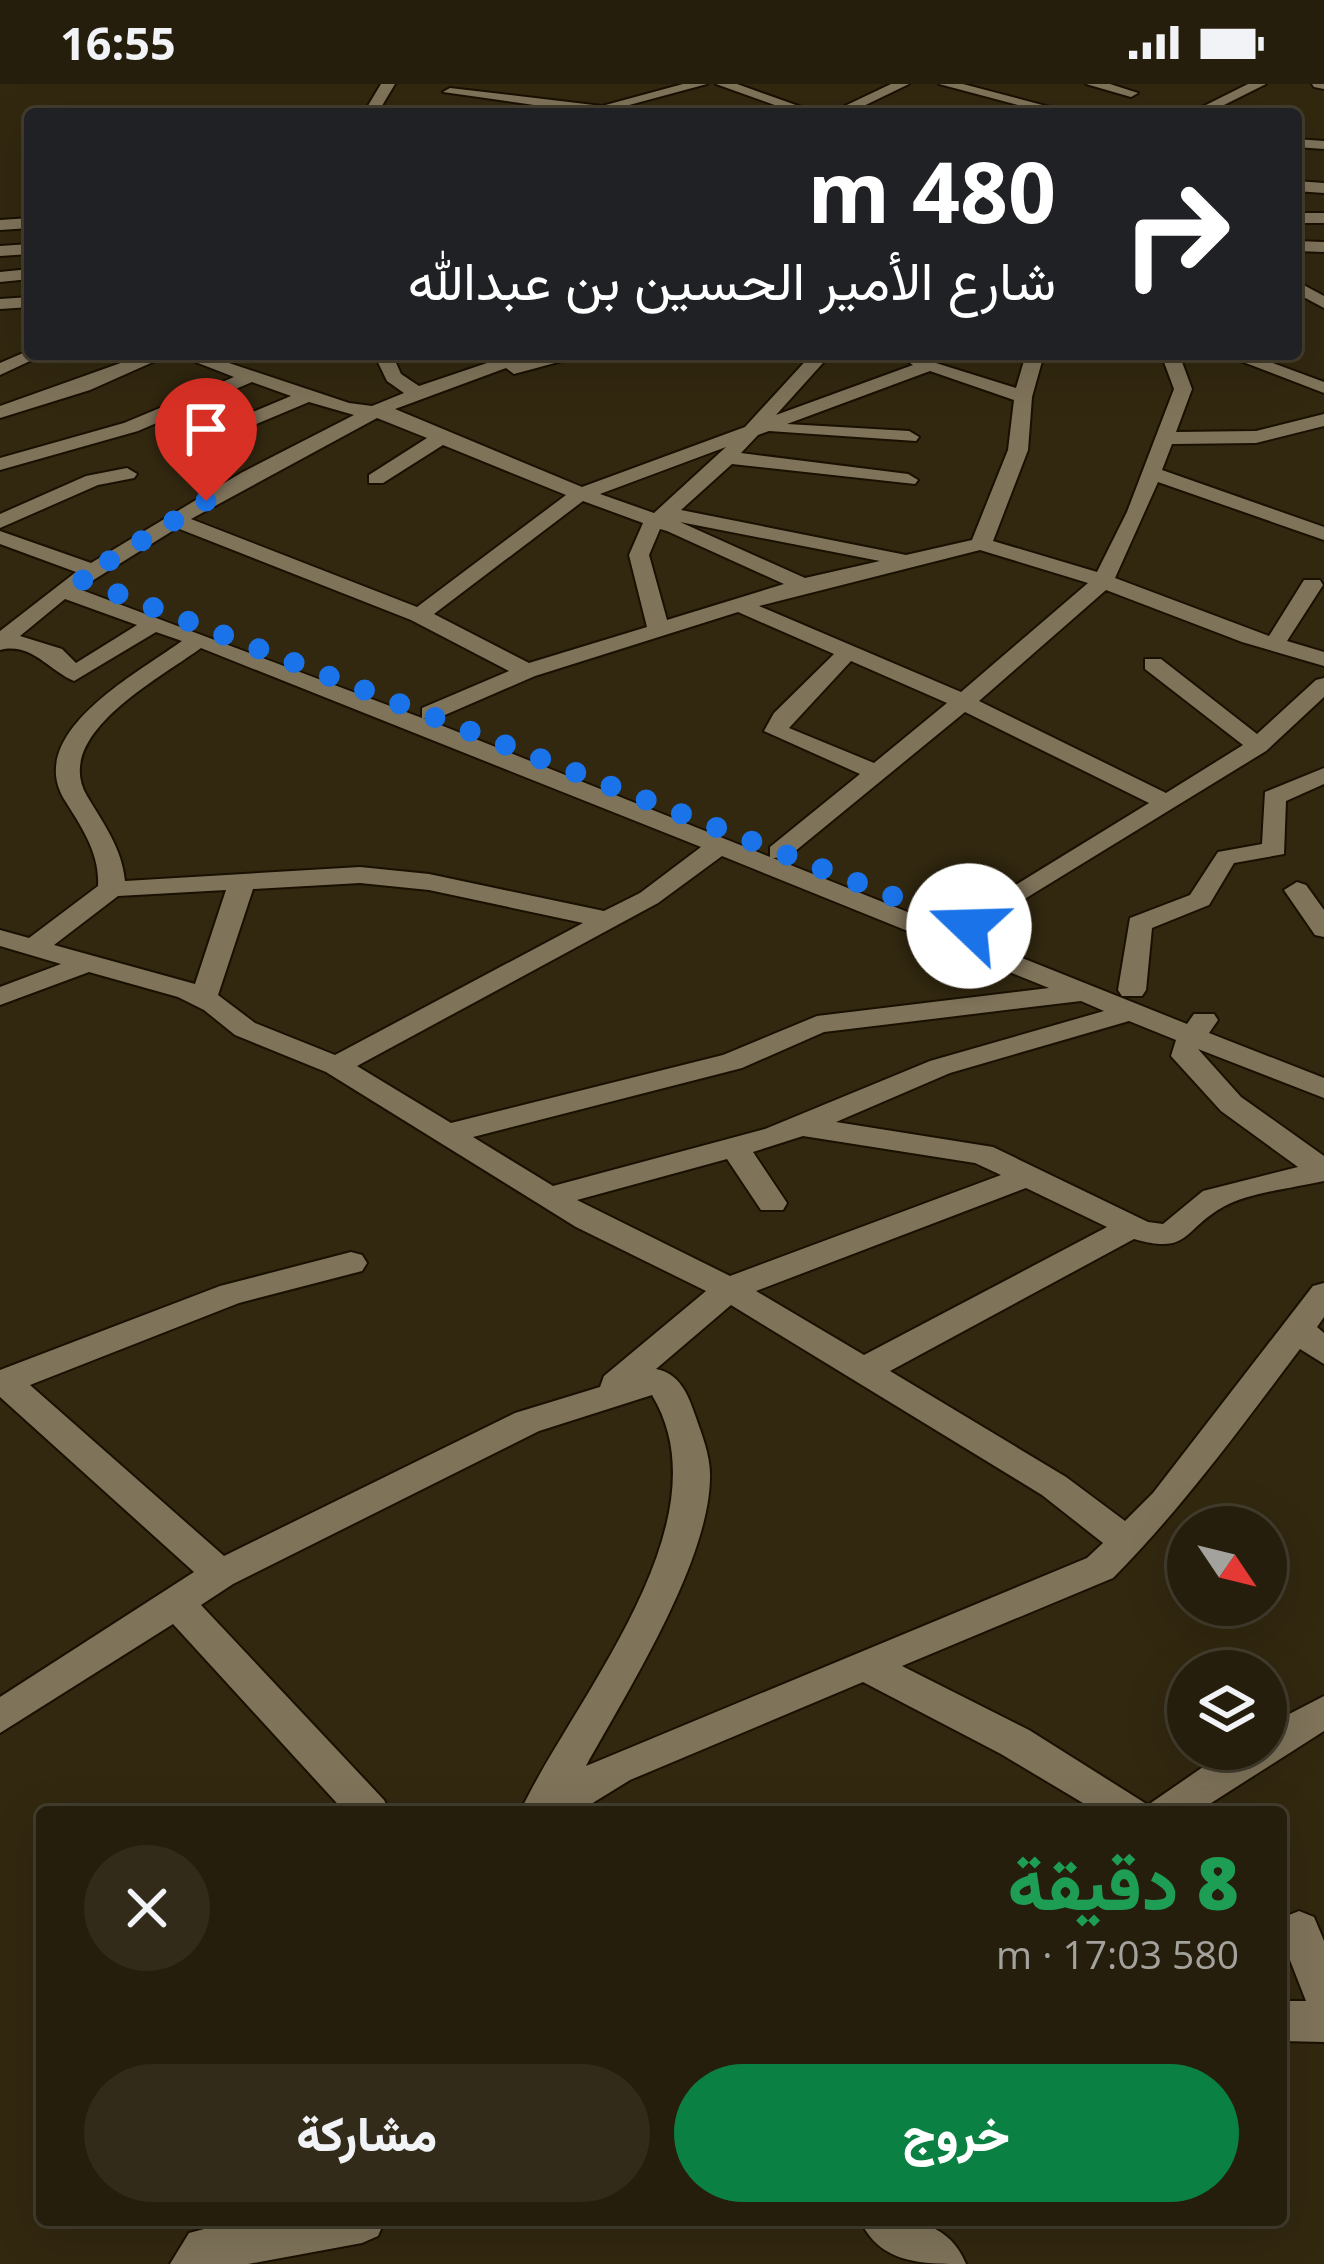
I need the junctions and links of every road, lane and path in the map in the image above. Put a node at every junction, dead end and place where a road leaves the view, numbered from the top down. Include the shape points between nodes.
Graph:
1 (700, 84) edge
2 (723, 84) edge
3 (902, 84) edge
4 (946, 84) edge
5 (1093, 84) edge
6 (1258, 84) edge
7 (1231, 88) edge
8 (483, 90) edge
9 (450, 92) dead end
10 (1131, 93) dead end
11 (575, 108) edge
12 (611, 108) edge
13 (796, 108) edge
14 (849, 108) edge
15 (1032, 108) edge
16 (1189, 108) edge
17 (1203, 108) edge
18 (147, 360) edge
19 (201, 360) edge
20 (385, 360) edge
21 (510, 360) edge
22 (553, 360) edge
23 (817, 360) edge
24 (917, 360) edge
25 (1033, 360) edge
26 (1173, 360) edge
27 (1247, 360) edge
28 (926, 366) junction
29 (473, 370) junction
30 (391, 375) junction
31 (249, 377) junction
32 (1324, 388) edge
33 (415, 392) junction
34 (307, 396) junction
35 (1023, 397) junction
36 (379, 408) junction
37 (0, 412) edge
38 (1319, 425) edge
39 (769, 428) junction
40 (443, 436) junction
41 (745, 436) junction
42 (209, 437) dead end
43 (909, 437) dead end
44 (1164, 438) junction
45 (726, 458) junction
46 (0, 464) edge
47 (1151, 473) junction
48 (127, 474) dead end
49 (376, 479) dead end
50 (908, 480) dead end
51 (580, 495) junction
52 (658, 516) junction
53 (176, 520) junction
54 (0, 521) edge
55 (1324, 535) edge
56 (0, 537) edge
57 (981, 544) junction
58 (901, 559) junction
59 (78, 580) junction
60 (1103, 581) junction
61 (803, 585) junction
62 (1312, 585) dead end
63 (740, 604) junction
64 (419, 615) junction
65 (153, 624) junction
66 (659, 630) junction
67 (2, 640) edge
68 (198, 640) junction
69 (1274, 645) junction
70 (848, 652) junction
71 (1324, 659) edge
72 (1153, 664) dead end
73 (527, 671) junction
74 (1324, 685) edge
75 (959, 700) junction
76 (430, 713) junction
77 (469, 736) junction
78 (1258, 746) junction
79 (873, 771) junction
80 (1324, 775) edge
81 (1166, 802) junction
82 (720, 845) junction
83 (779, 852) junction
84 (242, 882) junction
85 (111, 889) junction
86 (1297, 890) dead end
87 (608, 920) junction
88 (969, 926) junction
89 (1324, 929) edge
90 (0, 938) edge
91 (34, 947) junction
92 (85, 964) junction
93 (1088, 993) junction
94 (0, 997) edge
95 (204, 998) junction
96 (1132, 1001) junction
97 (1198, 1028) junction
98 (336, 1066) junction
99 (1324, 1069) edge
100 (1324, 1089) edge
101 (800, 1126) junction
102 (451, 1133) junction
103 (734, 1147) junction
104 (1323, 1171) edge
105 (1028, 1176) junction
106 (549, 1198) junction
107 (772, 1203) dead end
108 (1132, 1227) junction
109 (351, 1263) dead end
110 (729, 1289) junction
111 (1324, 1294) edge
112 (1312, 1341) edge
113 (864, 1370) junction
114 (2, 1382) edge
115 (606, 1394) junction
116 (1128, 1543) junction
117 (220, 1574) junction
118 (175, 1602) junction
119 (866, 1666) junction
120 (1324, 1712) edge
121 (0, 1717) edge
122 (1287, 1734) edge
123 (1229, 1770) edge
124 (364, 1806) edge
125 (545, 1806) edge
126 (552, 1806) edge
127 (1122, 1806) edge
128 (1174, 1806) edge
129 (1301, 1931) edge
130 (1324, 1996) edge
131 (1287, 2021) edge
132 (1324, 2022) edge
133 (324, 2226) edge
134 (891, 2226) edge
135 (208, 2244) edge
136 (944, 2264) edge

1 - 12 street
2 - 13 street
3 - 14 street
4 - 15 street
5 - 10 street
6 - 7 street
7 - 16 street
7 - 17 street
8 - 9 street
8 - 11 street
18 - 37 street
19 - 31 street
20 - 30 street
21 - 29 street
22 - 33 street
23 - 41 street
24 - 28 street
25 - 35 street
26 - 44 street via 1184,382
27 - 32 street
28 - 35 street
28 - 39 street
29 - 30 street via 421,381
29 - 33 street
30 - 33 street
30 - 36 street via 394,388
31 - 34 street
31 - 46 street via 112,434
33 - 36 street
34 - 36 street
34 - 42 street
35 - 57 street via 1018,450
36 - 40 street
36 - 53 street
38 - 44 street via 1227,440
39 - 41 street
39 - 43 street
40 - 49 street
40 - 51 street
41 - 45 street
41 - 51 street
44 - 47 street
45 - 50 street
45 - 52 street
47 - 55 street
47 - 60 street
48 - 54 street via 93,480
51 - 52 street
51 - 64 street
52 - 58 street
52 - 61 street
52 - 66 street via 639,554
53 - 59 street
53 - 64 street
56 - 59 street
57 - 58 street
57 - 60 street
58 - 61 street
59 - 65 street
59 - 67 street
59 - 76 street
60 - 69 street
60 - 75 street
61 - 63 street
62 - 69 street
63 - 66 street
63 - 70 street
64 - 73 street
65 - 67 street via 74,674 53,654
65 - 68 street
66 - 73 street
68 - 77 street
68 - 85 street via 92,721 67,752 64,775 107,853
69 - 71 street
70 - 75 street
70 - 79 street via 776,731
72 - 78 street
73 - 76 street
74 - 78 street
75 - 79 street
75 - 81 street
76 - 77 street
77 - 82 street
77 - 83 street
78 - 81 street
79 - 83 street
80 - 96 street via 1274,797 1275,848 1223,857 1200,900 1139,924
81 - 88 street
82 - 87 street
82 - 93 street
83 - 88 street
84 - 85 street
84 - 87 street via 360,875 429,882
84 - 95 street
85 - 91 street
86 - 89 street
87 - 98 street
88 - 96 street
90 - 91 street
91 - 92 street
92 - 94 street
92 - 95 street
93 - 96 street
93 - 102 street via 817,1025 732,1062
95 - 98 street via 245,1029
96 - 97 street
96 - 101 street
97 - 99 street
97 - 100 street
97 - 104 street via 1184,1052 1207,1082
98 - 102 street
101 - 103 street
101 - 105 street via 971,1151
102 - 106 street
103 - 106 street
103 - 107 street
104 - 108 street via 1214,1198 1169,1236
105 - 108 street
105 - 110 street
106 - 110 street
108 - 113 street
109 - 114 street via 231,1294
110 - 113 street
110 - 115 street
111 - 112 street
112 - 116 street
113 - 116 street via 1054,1486
114 - 117 street
115 - 117 street via 527,1422
115 - 125 street via 651,1381 665,1385 693,1485 661,1585
116 - 119 street via 1069,1583
117 - 118 street
118 - 121 street
118 - 124 street
119 - 126 street via 616,1768
119 - 127 street
120 - 122 street
123 - 128 street
129 - 130 street
131 - 132 street
133 - 135 street
134 - 136 street

